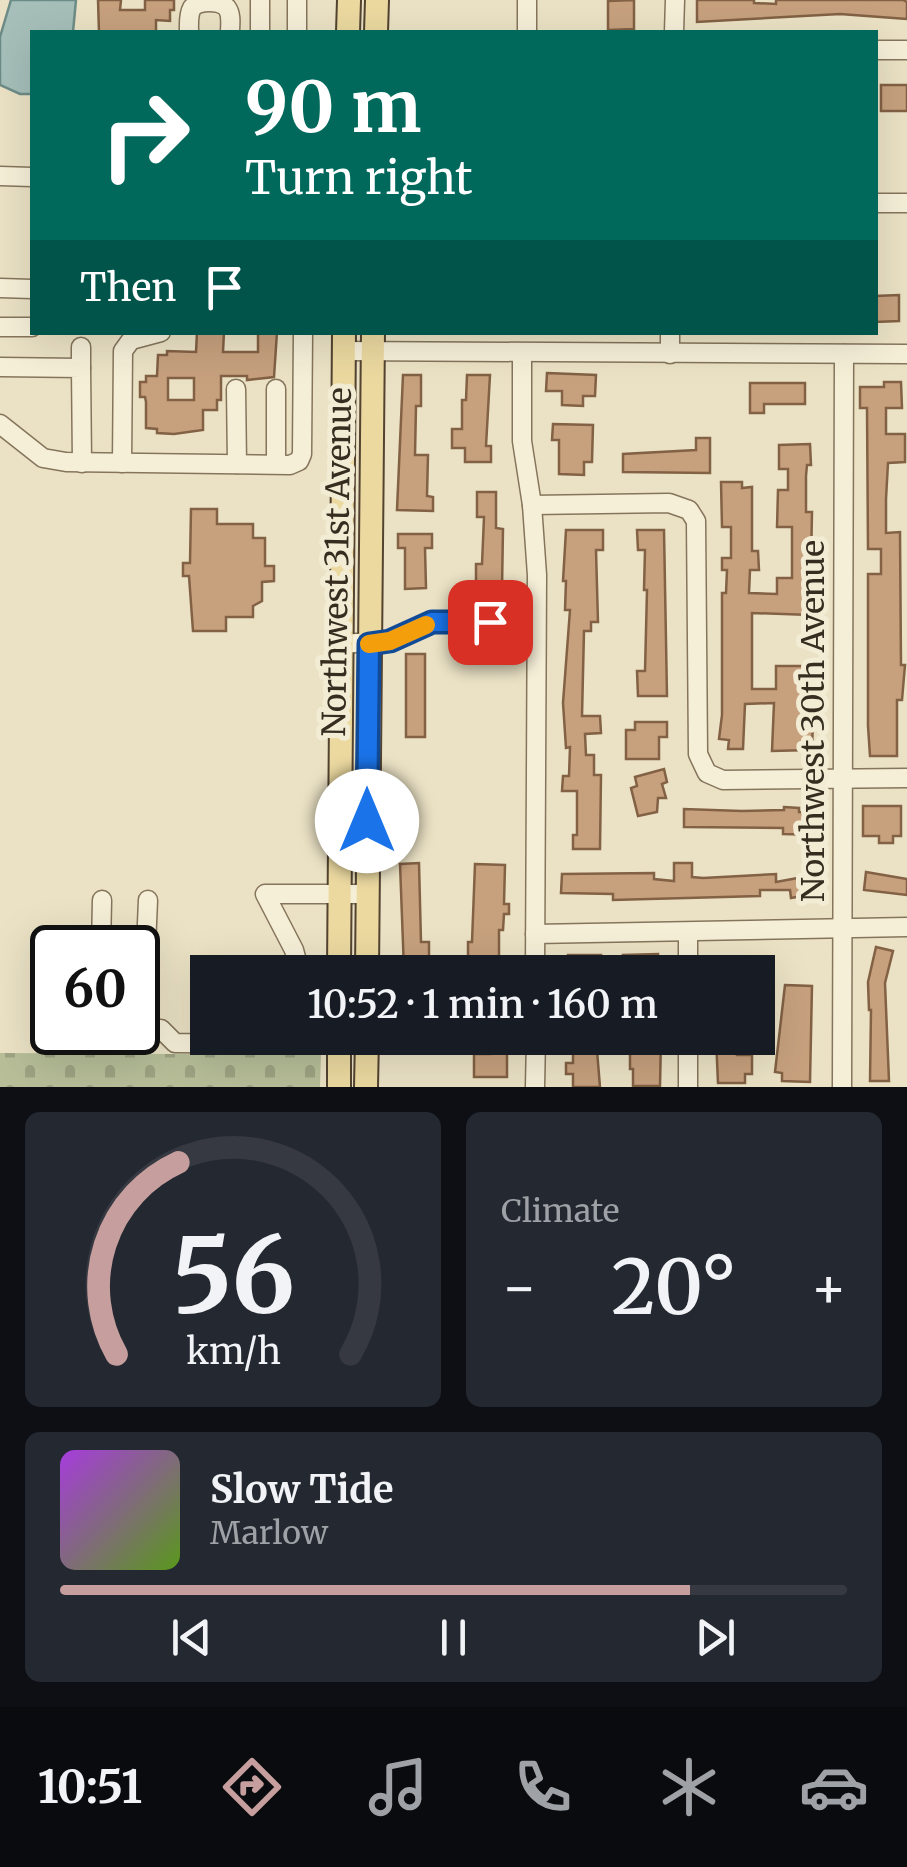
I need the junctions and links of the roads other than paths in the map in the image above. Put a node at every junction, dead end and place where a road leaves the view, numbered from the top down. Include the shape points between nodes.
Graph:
1 (260, 0) edge
2 (297, 0) edge
3 (348, 0) edge
4 (376, 0) edge
5 (527, 0) edge
6 (675, 0) edge
7 (189, 30) edge
8 (230, 30) edge
9 (260, 30) edge
10 (297, 30) edge
11 (348, 30) edge
12 (376, 30) edge
13 (527, 30) edge
14 (674, 30) edge
15 (878, 50) edge
16 (907, 50) edge
17 (0, 176) edge
18 (30, 176) edge
19 (878, 203) edge
20 (907, 203) edge
21 (0, 288) edge
22 (30, 289) edge
23 (0, 326) edge
24 (30, 327) edge
25 (149, 335) edge
26 (304, 335) edge
27 (670, 335) edge
28 (344, 342) edge
29 (372, 342) edge
30 (81, 347) dead end
31 (522, 354) junction
32 (670, 354) junction
33 (844, 354) junction
34 (907, 354) edge
35 (0, 367) edge
36 (81, 368) junction
37 (236, 389) dead end
38 (276, 389) dead end
39 (0, 424) edge
40 (82, 462) junction
41 (122, 463) junction
42 (237, 464) junction
43 (276, 464) junction
44 (532, 505) junction
45 (495, 622) dead end
46 (340, 644) junction
47 (369, 644) junction
48 (907, 778) edge
49 (846, 780) junction
50 (338, 893) junction
51 (366, 894) junction
52 (102, 900) dead end
53 (148, 900) dead end
54 (101, 925) edge
55 (147, 925) edge
56 (842, 927) junction
57 (907, 927) edge
58 (688, 932) junction
59 (535, 934) junction
60 (295, 955) edge
61 (339, 955) edge
62 (367, 955) edge
63 (535, 955) edge
64 (688, 955) edge
65 (160, 1029) edge
66 (190, 1042) edge
67 (339, 1055) edge
68 (367, 1055) edge
69 (536, 1055) edge
70 (688, 1055) edge
71 (338, 1087) edge
72 (366, 1087) edge
73 (535, 1087) edge
74 (688, 1087) edge
75 (842, 1087) edge

1 - 9 street
2 - 10 street
3 - 11 main road
4 - 12 main road
5 - 13 street
6 - 14 street
7 - 8 street via 193,5 217,0 230,12
15 - 16 street
17 - 18 street
19 - 20 street
21 - 22 street
23 - 24 street
25 - 41 street via 131,340 123,351
26 - 43 street via 302,454 299,462
27 - 32 street
28 - 29 street
28 - 46 main road, Northwest 31st Avenue
29 - 31 street
29 - 47 main road, Northwest 31st Avenue
30 - 36 street
31 - 32 street
31 - 44 street via 522,441
32 - 33 street
33 - 34 street
33 - 49 street, Northwest 30th Avenue
35 - 36 street
36 - 40 street
37 - 42 street
38 - 43 street
39 - 40 street via 43,458
40 - 41 street
41 - 42 street
42 - 43 street
44 - 49 street via 670,504 689,510 696,521 698,754 707,773 723,780
44 - 59 street
45 - 47 street via 432,622
46 - 47 street
46 - 50 main road, Northwest 31st Avenue
47 - 51 main road, Northwest 31st Avenue
48 - 49 street
49 - 56 street, Northwest 30th Avenue
50 - 51 street
50 - 60 street via 266,894
50 - 61 main road, Northwest 31st Avenue
51 - 62 main road, Northwest 31st Avenue
52 - 54 street
53 - 55 street
56 - 57 street
56 - 58 street
56 - 75 street, Northwest 30th Avenue
58 - 59 street
58 - 64 street
59 - 63 street
65 - 66 street via 175,1042
67 - 71 main road
68 - 72 main road
69 - 73 street
70 - 74 street

